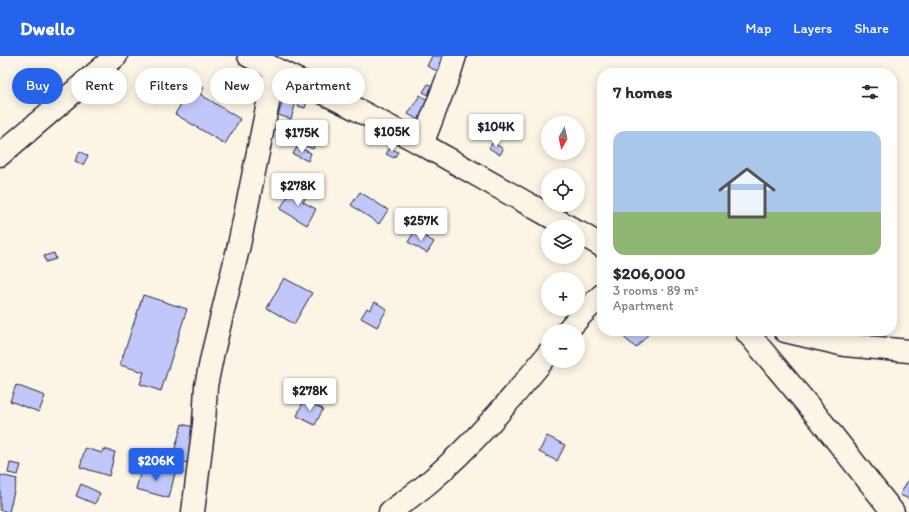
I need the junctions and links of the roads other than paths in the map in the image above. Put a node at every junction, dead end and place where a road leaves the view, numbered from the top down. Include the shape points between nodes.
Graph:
1 (116, 56) edge
2 (249, 56) edge
3 (455, 56) edge
4 (274, 68) edge
5 (272, 88) edge
6 (344, 104) edge
7 (422, 144) junction
8 (0, 155) edge
9 (557, 220) edge
10 (585, 236) edge
11 (597, 243) edge
12 (597, 300) edge
13 (573, 324) edge
14 (750, 336) edge
15 (807, 336) edge
16 (909, 350) edge
17 (541, 362) edge
18 (193, 512) edge
19 (390, 512) edge
20 (892, 512) edge

1 - 8 street
2 - 4 street
3 - 7 street
5 - 18 street via 206,386
6 - 7 street
7 - 9 street
10 - 11 street
12 - 13 street
14 - 20 street
15 - 16 street via 846,345
17 - 19 street via 471,442 427,483

